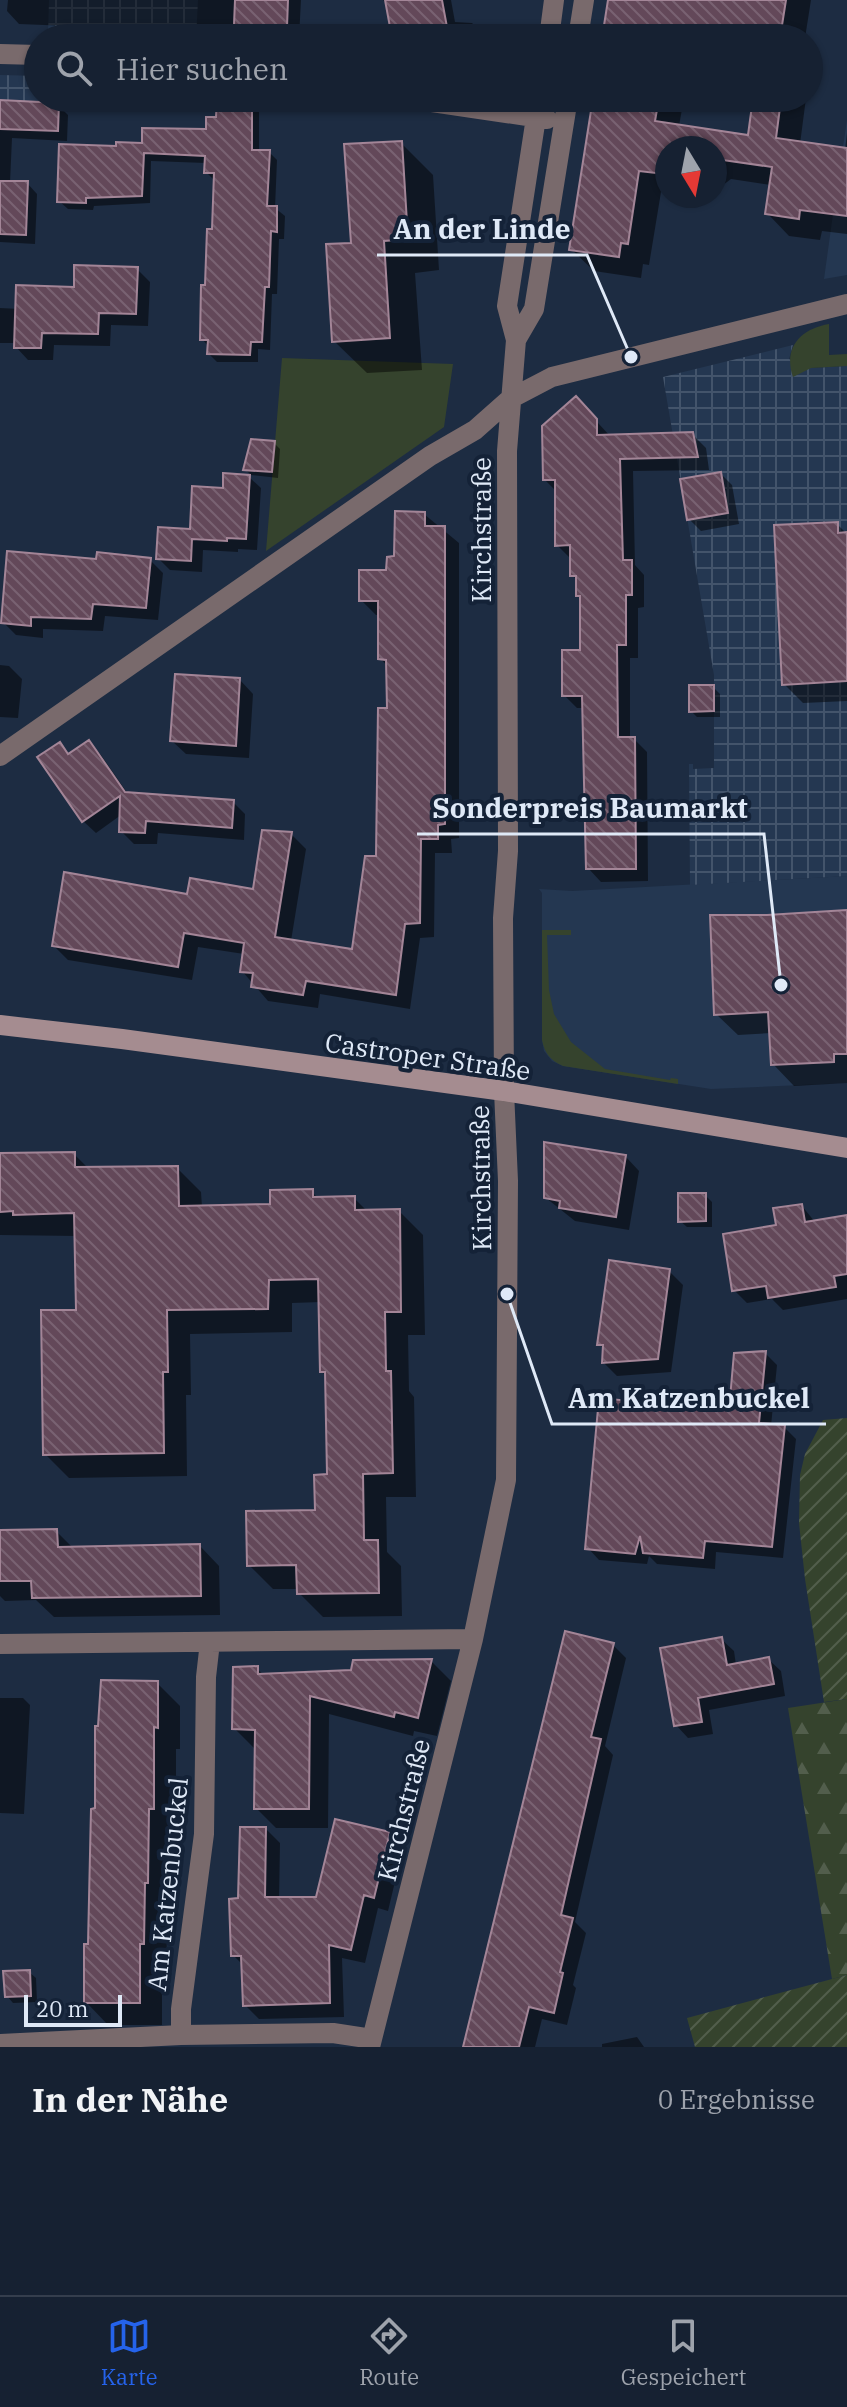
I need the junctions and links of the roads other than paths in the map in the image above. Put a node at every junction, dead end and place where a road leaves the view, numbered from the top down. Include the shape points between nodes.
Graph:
1 (554, 0) edge
2 (584, 0) edge
3 (551, 24) edge
4 (580, 24) edge
5 (0, 54) edge
6 (24, 55) edge
7 (537, 112) edge
8 (546, 112) edge
9 (566, 112) edge
10 (565, 122) junction
11 (847, 304) edge
12 (516, 340) junction
13 (510, 399) junction
14 (0, 756) edge
15 (0, 1025) edge
16 (504, 1091) junction
17 (847, 1148) edge
18 (473, 1639) junction
19 (210, 1642) junction
20 (0, 1644) edge
21 (181, 2035) junction
22 (371, 2043) edge
23 (0, 2044) edge

1 - 3 street
2 - 4 street
5 - 6 street
7 - 12 street, Kirchstraße via 507,306
8 - 10 street
9 - 10 street, Kirchstraße
10 - 12 street, Kirchstraße via 534,309
11 - 13 street via 552,377
12 - 13 street, Kirchstraße
13 - 14 street via 475,430
13 - 16 street, Kirchstraße
15 - 16 main road, Castroper Straße
16 - 17 main road, Castroper Straße
16 - 18 street, Kirchstraße via 507,1467
18 - 19 street
18 - 22 street, Kirchstraße
19 - 20 street
19 - 21 street, Am Katzenbuckel via 204,1834
21 - 22 street via 333,2033
21 - 23 street

